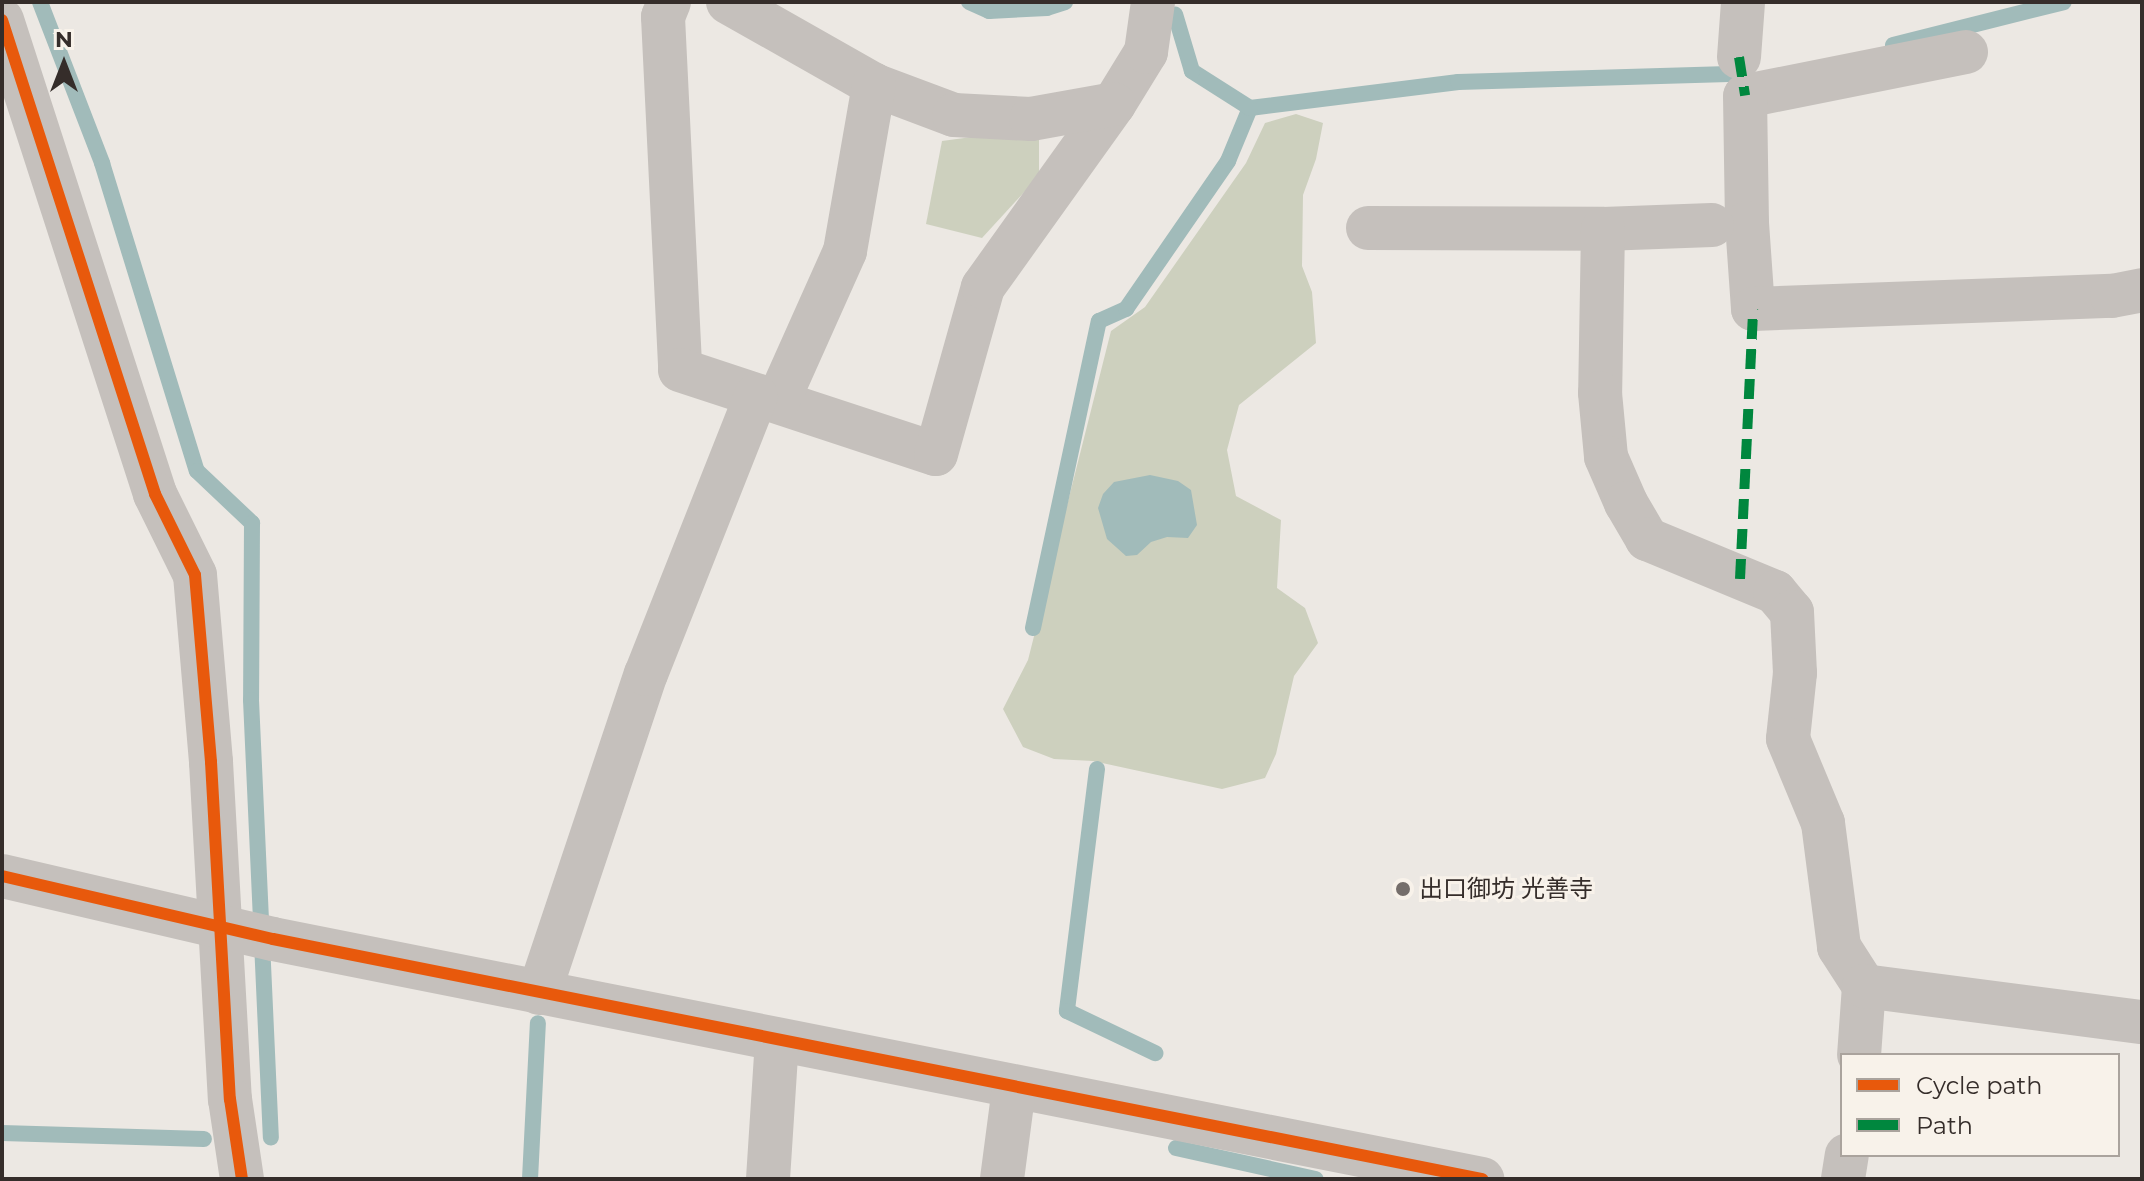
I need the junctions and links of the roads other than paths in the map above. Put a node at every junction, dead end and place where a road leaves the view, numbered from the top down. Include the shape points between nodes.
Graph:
1 (669, 2) edge
2 (728, 2) edge
3 (1153, 2) edge
4 (1743, 2) edge
5 (2, 20) edge
6 (1966, 52) dead end
7 (1739, 57) dead end
8 (874, 85) junction
9 (1114, 104) junction
10 (1712, 225) dead end
11 (1368, 228) dead end
12 (1603, 229) junction
13 (2142, 290) edge
14 (767, 399) junction
15 (2, 876) edge
16 (222, 928) junction
17 (1864, 986) junction
18 (539, 993) junction
19 (2142, 1022) edge
20 (777, 1041) junction
21 (1859, 1053) edge
22 (1014, 1088) junction
23 (1847, 1157) edge
24 (242, 1179) edge
25 (768, 1179) edge
26 (1002, 1179) edge
27 (1482, 1179) edge
28 (1843, 1179) edge

1 - 14 street via 663,17 680,370
2 - 8 street
3 - 9 street via 1146,52
4 - 7 street
5 - 16 street via 155,494 195,575
6 - 13 street via 1745,96 1753,309 2112,296
8 - 9 street via 954,115 1031,119
8 - 14 street via 845,251
9 - 14 street via 983,287 936,454
10 - 12 street
11 - 12 street
12 - 17 street via 1600,393 1606,457 1647,539 1775,592 1792,612 1795,673 1788,739 1823,823 1839,947
14 - 18 street via 646,674
15 - 16 street
16 - 18 street
16 - 24 street via 230,1099
17 - 19 street
17 - 21 street
18 - 20 street
20 - 22 street
20 - 25 street
22 - 26 street
22 - 27 street via 1323,1144
23 - 28 street

